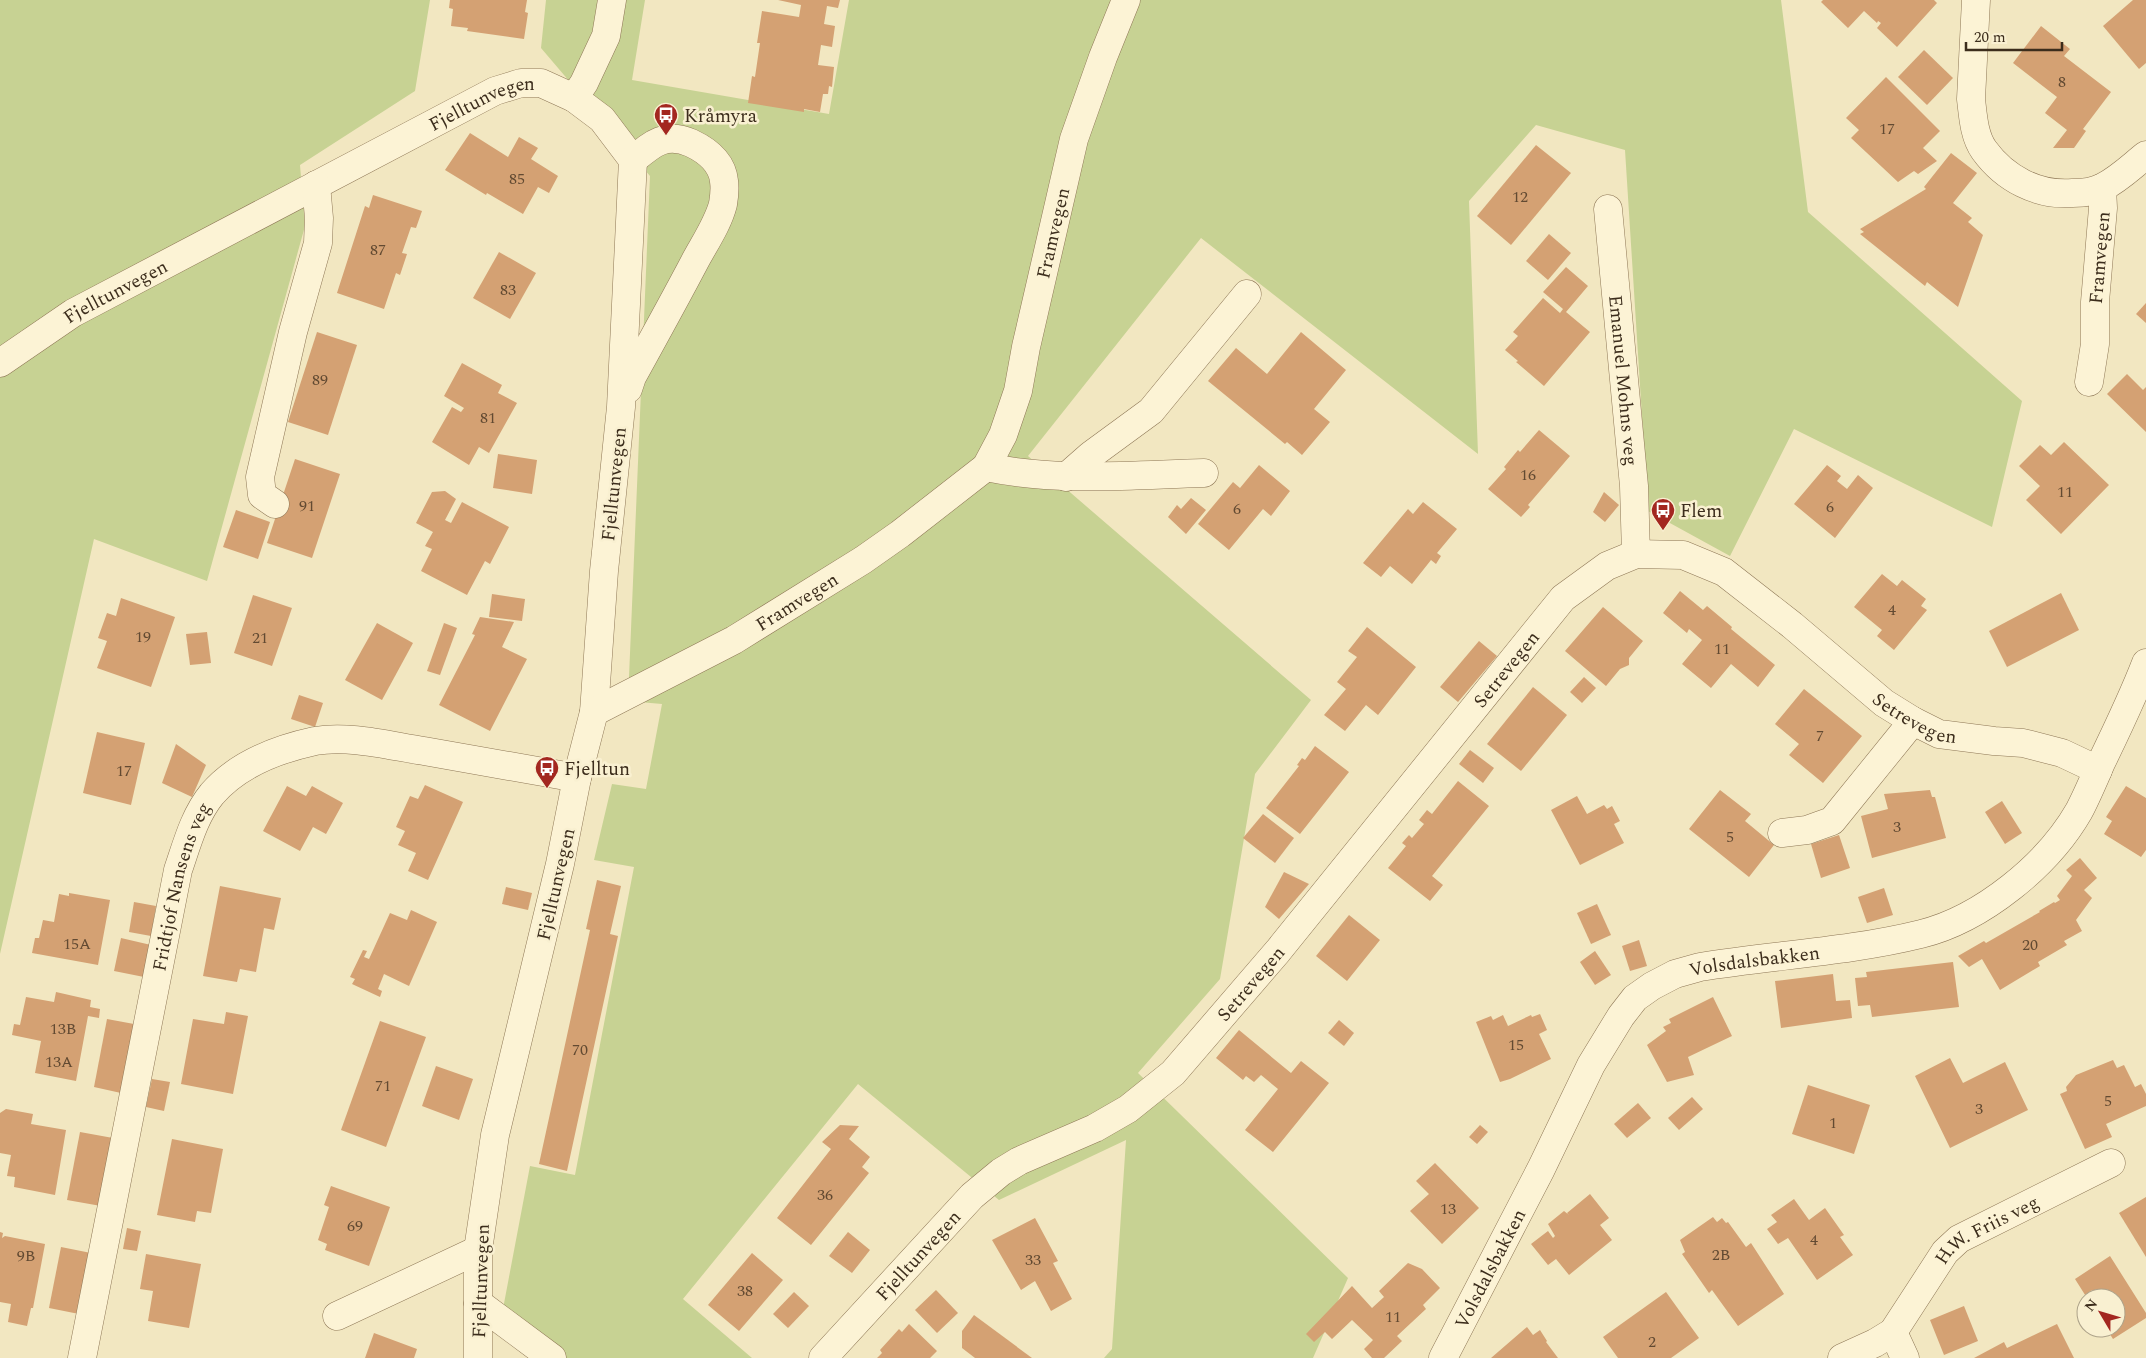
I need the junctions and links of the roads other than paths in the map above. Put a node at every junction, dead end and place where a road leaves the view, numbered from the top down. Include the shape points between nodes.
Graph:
1 (612, 0) edge
2 (1126, 0) edge
3 (1976, 0) edge
4 (574, 98) junction
5 (2146, 155) edge
6 (633, 160) junction
7 (316, 184) junction
8 (2102, 188) junction
9 (1608, 208) dead end
10 (1247, 294) dead end
11 (0, 363) edge
12 (2089, 382) dead end
13 (621, 407) junction
14 (986, 467) junction
15 (1204, 473) dead end
16 (1066, 477) junction
17 (276, 504) dead end
18 (1636, 554) junction
19 (2146, 663) edge
20 (594, 712) junction
21 (1912, 721) junction
22 (2098, 770) junction
23 (577, 778) junction
24 (1782, 833) dead end
25 (1020, 1160) joint
26 (2111, 1163) dead end
27 (478, 1250) junction
28 (478, 1303) junction
29 (337, 1316) dead end
30 (1893, 1332) junction
31 (82, 1358) edge
32 (478, 1358) edge
33 (552, 1358) edge
34 (823, 1358) edge
35 (1442, 1358) edge
36 (1842, 1358) edge
37 (1905, 1358) edge

1 - 4 street via 606,36
2 - 14 street, Framvegen via 1074,139 1018,391 1003,435
3 - 8 street via 1971,99 1976,132 1984,149 1999,167 2022,184 2037,190 2056,194
4 - 6 street, Fjelltunvegen via 602,119
4 - 7 street, Fjelltunvegen via 542,83 521,83 504,88
5 - 8 street, Framvegen
6 - 13 street, Fjelltunvegen
6 - 13 street, Fjelltunvegen via 653,143 671,139 705,149 721,169 723,204 632,377
7 - 11 street, Fjelltunvegen via 73,313
7 - 17 street via 318,243 260,477 262,495
8 - 12 street, Framvegen
9 - 18 street, Emanuel Mohns veg via 1622,335
10 - 16 street via 1151,412
13 - 20 street, Fjelltunvegen
14 - 16 street via 1018,474
14 - 20 street, Framvegen via 863,560 734,640
15 - 16 street
18 - 21 street, Setrevegen via 1683,555 1724,572 1884,703
18 - 25 street, Setrevegen via 1607,566 1563,598 1278,951 1174,1073 1128,1109
19 - 22 street, Volsdalsbakken via 2134,696
20 - 23 street, Fjelltunvegen
21 - 22 street, Setrevegen via 1939,734 2023,743 2062,754
21 - 24 street via 1832,821 1807,830
22 - 35 street, Volsdalsbakken via 2078,812 2030,871 2001,895 1955,923 1922,934 1864,946 1700,967 1675,974 1635,998 1591,1065 1541,1169
23 - 27 street, Fjelltunvegen via 560,864 495,1135
23 - 31 street, Fridtjof Nansens veg via 390,746 344,740 316,741 263,758 238,771 212,794 195,820 178,870
25 - 34 street, Fjelltunvegen via 972,1196
26 - 30 street, H.W. Friis veg via 1959,1239 1945,1252
27 - 28 street, Fjelltunvegen
27 - 29 street
28 - 32 street, Fjelltunvegen
28 - 33 street
30 - 36 street, H.W. Friis veg
30 - 37 street

